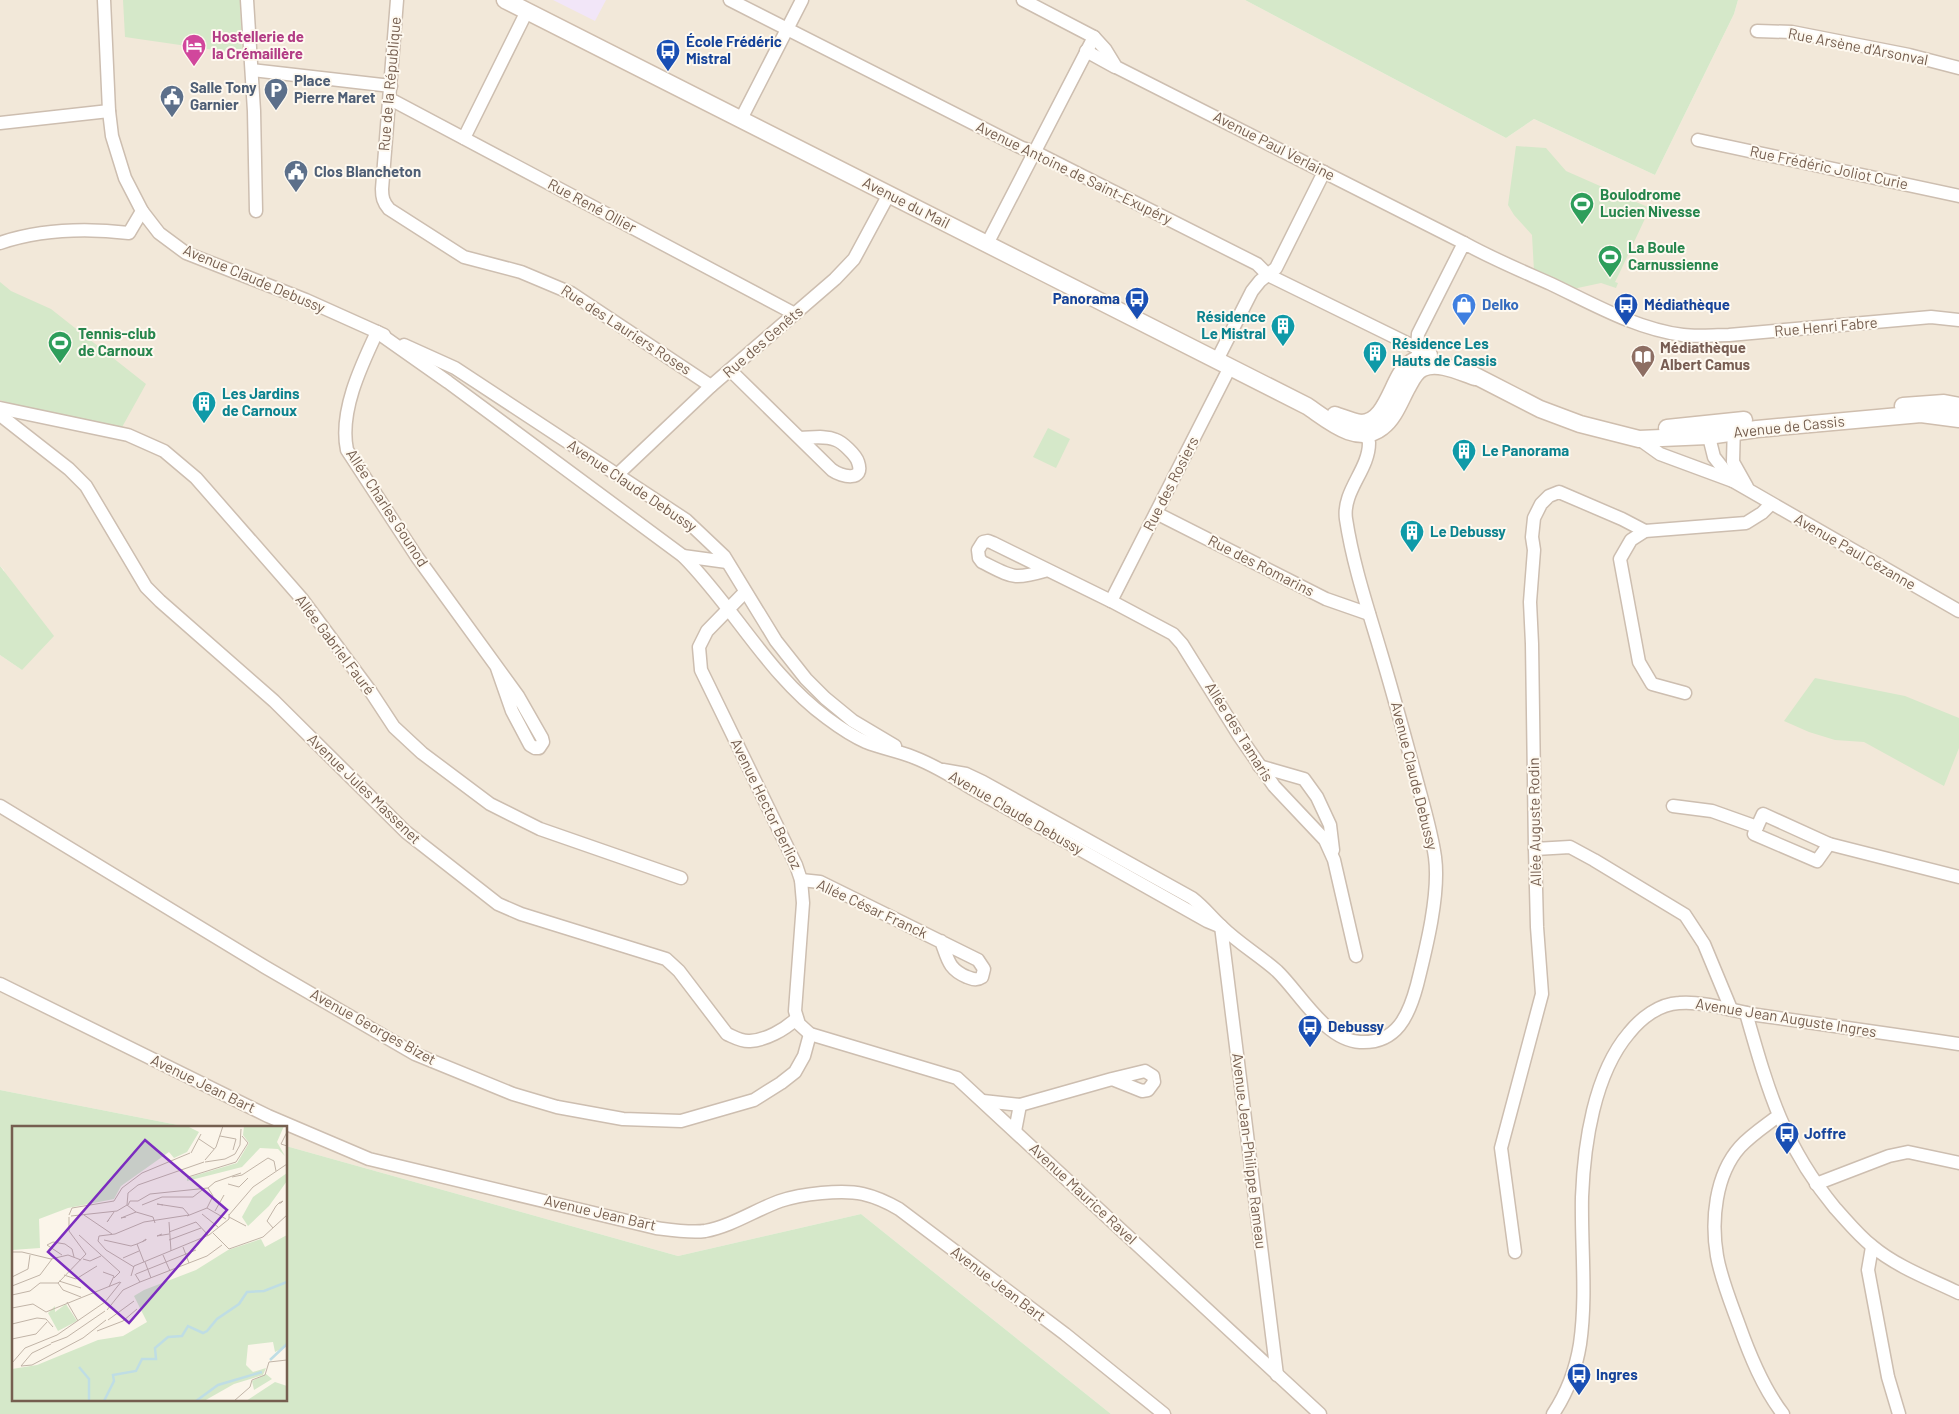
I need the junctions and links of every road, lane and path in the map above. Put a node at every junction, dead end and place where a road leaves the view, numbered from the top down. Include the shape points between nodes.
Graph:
1 (104, 0) edge
2 (246, 0) edge
3 (397, 0) edge
4 (505, 0) edge
5 (730, 0) edge
6 (802, 0) edge
7 (1023, 0) edge
8 (527, 11) junction
9 (787, 29) junction
10 (1757, 31) dead end
11 (1094, 37) junction
12 (1086, 52) junction
13 (1116, 67) junction
14 (1959, 68) edge
15 (252, 70) junction
16 (390, 92) junction
17 (109, 111) junction
18 (741, 119) junction
19 (0, 123) edge
20 (464, 138) junction
21 (1698, 140) dead end
22 (1035, 152) junction
23 (1324, 172) junction
24 (889, 194) junction
25 (1959, 196) edge
26 (382, 197) joint
27 (256, 211) dead end
28 (142, 212) junction
29 (0, 244) edge
30 (987, 244) junction
31 (1464, 244) junction
32 (1268, 275) junction
33 (1273, 288) dead end
34 (1606, 310) joint
35 (794, 314) junction
36 (1959, 320) edge
37 (377, 332) junction
38 (1420, 357) junction
39 (1223, 364) junction
40 (452, 366) junction
41 (730, 370) junction
42 (448, 382) junction
43 (711, 386) junction
44 (1959, 406) edge
45 (0, 408) edge
46 (0, 415) edge
47 (1959, 419) edge
48 (1734, 427) junction
49 (1365, 428) junction
50 (1707, 430) junction
51 (1620, 433) junction
52 (800, 438) dead end
53 (1639, 439) junction
54 (617, 475) junction
55 (1733, 481) junction
56 (1751, 493) junction
57 (1771, 504) junction
58 (1156, 513) junction
59 (1645, 531) junction
60 (683, 556) junction
61 (727, 562) junction
62 (1048, 570) junction
63 (745, 592) junction
64 (1111, 601) junction
65 (728, 608) junction
66 (1959, 611) edge
67 (1369, 614) junction
68 (497, 668) junction
69 (1684, 693) dead end
70 (912, 756) junction
71 (1259, 766) junction
72 (0, 806) edge
73 (1673, 806) dead end
74 (1757, 827) junction
75 (1829, 844) junction
76 (1535, 849) junction
77 (1334, 860) junction
78 (1959, 877) edge
79 (681, 878) dead end
80 (801, 880) junction
81 (1221, 926) junction
82 (941, 942) dead end
83 (1356, 956) dead end
84 (0, 984) edge
85 (1731, 1009) junction
86 (1746, 1013) junction
87 (796, 1019) junction
88 (810, 1034) junction
89 (1959, 1044) edge
90 (1112, 1079) dead end
91 (983, 1101) junction
92 (1020, 1105) junction
93 (1778, 1116) junction
94 (1015, 1131) junction
95 (1959, 1163) edge
96 (1816, 1184) junction
97 (1872, 1247) junction
98 (1515, 1252) dead end
99 (1959, 1292) edge
100 (1277, 1375) junction
101 (1164, 1414) edge
102 (1320, 1414) edge
103 (1554, 1414) edge
104 (1783, 1414) edge
105 (1899, 1414) edge

1 - 17 street, Avenue Claude Debussy
2 - 15 street
3 - 16 street, Rue de la République
4 - 8 main road, Avenue du Mail
5 - 9 street, Avenue Antoine de Saint-Exupéry
6 - 9 street
7 - 11 street
8 - 18 main road, Avenue du Mail
8 - 20 street
9 - 18 street
9 - 22 street, Avenue Antoine de Saint-Exupéry
10 - 14 street, Rue Arsène d'Arsonval via 1792,32
11 - 12 street
11 - 13 street
12 - 13 street, Avenue Paul Verlaine
12 - 22 street
13 - 23 street, Avenue Paul Verlaine
15 - 16 street
15 - 27 street
16 - 20 street, Rue René Ollier
16 - 26 street, Rue de la République
17 - 19 street
17 - 28 street, Avenue Claude Debussy via 117,156
18 - 24 main road, Avenue du Mail
20 - 35 street, Rue René Ollier
21 - 25 street, Rue Frédéric Joliot Curie
22 - 30 street
22 - 32 street, Avenue Antoine de Saint-Exupéry via 1257,264
23 - 31 street, Avenue Paul Verlaine
23 - 32 street, Rue des Rosiers via 1276,268
24 - 30 main road, Avenue du Mail
24 - 35 street, Rue des Genêts via 854,258
26 - 43 street, Rue des Lauriers Roses via 389,209 464,257 521,272 571,293
28 - 29 street via 129,233 50,232
28 - 37 street, Avenue Claude Debussy via 159,233 186,253
30 - 39 main road, Avenue du Mail
31 - 34 street, Avenue Paul Verlaine
31 - 38 street via 1418,334
32 - 33 street
32 - 38 street, Avenue Antoine de Saint-Exupéry
32 - 39 street, Rue des Rosiers via 1252,291
34 - 36 street, Rue Henri Fabre via 1657,330 1700,336 1931,317
35 - 41 street, Rue des Genêts
37 - 40 street, Avenue Claude Debussy
37 - 42 street, Avenue Claude Debussy
37 - 68 street, Allée Charles Gounod via 358,372 345,422 347,450 412,549
38 - 49 main road via 1414,375 1389,419 1378,430
38 - 51 main road, Avenue de Cassis via 1430,354 1446,358 1475,377 1558,416
39 - 49 main road, Avenue du Mail via 1307,406 1350,432
39 - 58 street, Rue des Rosiers
40 - 42 street via 442,372
40 - 54 street, Avenue Claude Debussy
41 - 43 street, Rue des Genêts
41 - 52 street
42 - 60 street, Avenue Claude Debussy
43 - 54 street, Rue des Genêts
44 - 48 main road, Avenue de Cassis via 1930,403
45 - 79 street, Allée Gabriel Fauré via 128,435 164,451 196,478 302,599 394,727 422,754 490,804 540,830
46 - 87 street, Avenue Jules Massenet via 86,486 146,587 160,601 274,701 406,832 490,898 521,914 666,959 679,971 727,1034 737,1039 763,1038
47 - 48 main road, Avenue de Cassis via 1921,414
48 - 50 main road, Avenue de Cassis
48 - 56 street, Avenue Paul Cézanne via 1733,462
49 - 67 street, Avenue Claude Debussy via 1369,442 1367,452 1349,496 1346,515 1353,559
50 - 51 main road, Avenue de Cassis
50 - 53 main road, Avenue de Cassis
50 - 55 street, Avenue Paul Cézanne via 1714,456
51 - 53 main road, Avenue de Cassis
53 - 55 street, Avenue Paul Cézanne via 1660,454
54 - 61 street, Avenue Claude Debussy via 686,520
55 - 56 street, Avenue Paul Cézanne
56 - 57 street, Avenue Paul Cézanne
57 - 59 street via 1746,523
57 - 66 street, Avenue Paul Cézanne
58 - 64 street, Rue des Rosiers
58 - 67 street, Rue des Romarins via 1326,599
59 - 69 street via 1631,540 1620,559 1639,662 1652,684
59 - 76 street, Allée Auguste Rodin via 1558,492 1541,504 1534,518 1530,602
60 - 61 street
60 - 65 street, Avenue Claude Debussy
61 - 63 street, Avenue Claude Debussy
62 - 62 street, Allée des Tamaris via 1015,577 982,562 978,550 983,542 988,541
62 - 64 street, Allée des Tamaris
63 - 65 street, Avenue Hector Berlioz
63 - 70 street, Avenue Claude Debussy via 776,641 825,698 853,721
64 - 71 street, Allée des Tamaris via 1173,634 1182,644
65 - 70 street, Avenue Claude Debussy via 784,681 826,718 866,742
65 - 80 street, Avenue Hector Berlioz via 707,631 699,647 700,670
67 - 81 street, Avenue Claude Debussy via 1435,858 1432,913 1412,1004 1402,1023 1387,1036 1373,1041 1346,1040 1332,1031 1266,961
68 - 68 street, Allée Charles Gounod via 518,696 542,738 539,748 530,745 512,711
70 - 81 street, Avenue Claude Debussy via 944,770 970,788 1199,917
71 - 77 street, Allée des Tamaris via 1325,840
71 - 77 street via 1304,779 1330,825
72 - 88 street, Avenue Georges Bizet via 415,1054 513,1094 557,1107 623,1119 680,1121 754,1100 795,1072
73 - 74 street via 1712,811
74 - 75 street via 1764,814
74 - 75 street via 1754,834 1817,861
75 - 78 street
76 - 85 street via 1570,847 1685,915 1704,944
76 - 98 street, Allée Auguste Rodin via 1542,994 1501,1148
77 - 83 street, Allée des Tamaris
80 - 82 street, Allée César Franck via 820,882
80 - 87 street, Avenue Hector Berlioz via 803,903
81 - 100 street, Avenue Jean-Philippe Rameau
84 - 101 street, Avenue Jean Bart via 268,1116 369,1159 656,1228 677,1230 703,1231 722,1227 781,1201 805,1196 862,1193 879,1198 1065,1334
85 - 86 street, Avenue Jean Auguste Ingres
85 - 103 street, Avenue Jean Auguste Ingres via 1697,1003 1662,1007 1634,1026 1618,1046 1604,1075 1594,1109 1582,1196 1580,1345 1568,1388
86 - 89 street, Avenue Jean Auguste Ingres
86 - 93 street
87 - 88 street
88 - 91 street, Avenue Maurice Ravel via 957,1078
90 - 92 street
91 - 92 street
91 - 94 street, Avenue Maurice Ravel
92 - 94 street
93 - 96 street
93 - 104 street via 1739,1148 1724,1172 1716,1201 1714,1228 1717,1257 1734,1311 1753,1362
94 - 100 street, Avenue Maurice Ravel
95 - 96 street via 1908,1152 1888,1156
96 - 97 street
97 - 99 street via 1907,1268
97 - 105 street via 1868,1270 1888,1377
100 - 102 street, Avenue Maurice Ravel

